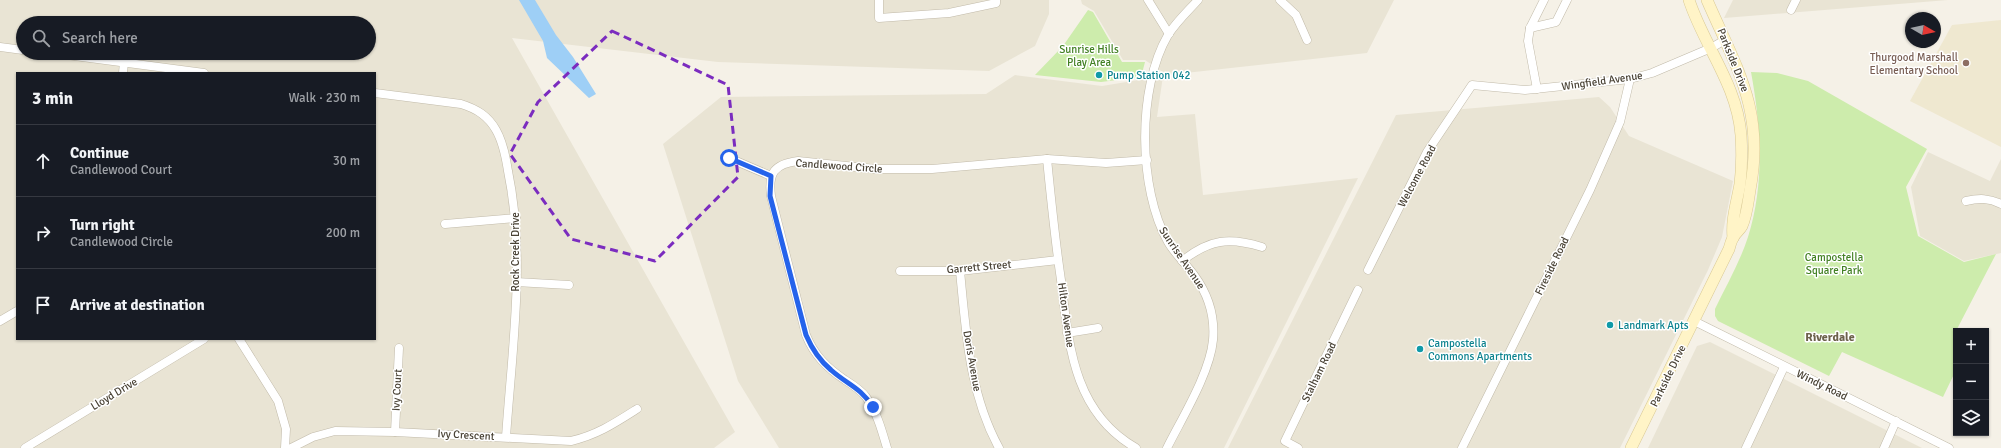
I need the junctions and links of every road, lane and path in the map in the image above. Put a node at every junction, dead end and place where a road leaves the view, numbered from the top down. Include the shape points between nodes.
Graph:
1 (879, 0) edge
2 (1148, 0) edge
3 (1198, 0) edge
4 (1280, 0) edge
5 (1544, 0) edge
6 (1567, 0) edge
7 (1690, 0) edge
8 (1707, 0) edge
9 (1796, 0) edge
10 (996, 2) edge
11 (1791, 10) dead end
12 (1530, 28) junction
13 (1169, 34) junction
14 (1307, 40) dead end
15 (1725, 40) junction
16 (0, 47) edge
17 (1711, 48) junction
18 (16, 49) edge
19 (108, 60) edge
20 (124, 62) junction
21 (123, 72) edge
22 (197, 72) edge
23 (1630, 79) junction
24 (1472, 85) joint
25 (1537, 89) junction
26 (376, 93) edge
27 (729, 158) dead end
28 (1046, 159) junction
29 (1147, 160) junction
30 (771, 176) junction
31 (1966, 201) dead end
32 (2001, 204) edge
33 (516, 218) junction
34 (445, 224) dead end
35 (1733, 238) junction
36 (1262, 247) dead end
37 (1058, 260) junction
38 (1182, 261) junction
39 (1368, 270) dead end
40 (900, 271) dead end
41 (960, 271) junction
42 (516, 282) junction
43 (568, 285) dead end
44 (1358, 290) dead end
45 (16, 312) edge
46 (0, 321) edge
47 (1694, 321) junction
48 (1098, 328) dead end
49 (1067, 333) junction
50 (202, 340) edge
51 (240, 340) edge
52 (399, 348) dead end
53 (1784, 367) junction
54 (637, 409) dead end
55 (1896, 421) junction
56 (395, 432) junction
57 (506, 437) junction
58 (1295, 447) edge
59 (24, 448) edge
60 (285, 448) edge
61 (291, 448) edge
62 (887, 448) edge
63 (999, 448) edge
64 (1136, 448) edge
65 (1167, 448) edge
66 (1462, 448) edge
67 (1631, 448) edge
68 (1746, 448) edge
69 (1884, 448) edge
70 (1949, 448) edge

1 - 10 street via 879,18 949,13
2 - 13 street
3 - 13 street, Sunrise Avenue
4 - 14 street via 1296,15
5 - 12 street
6 - 12 street via 1556,22
7 - 17 street, Parkside Drive
8 - 15 street, Parkside Drive
9 - 11 street
12 - 25 street via 1528,42
13 - 29 street, Sunrise Avenue via 1160,52 1151,84 1146,119
15 - 17 street, Wingfield Avenue
15 - 35 street, Parkside Drive via 1751,106 1755,162 1742,227
16 - 18 street
17 - 23 street, Wingfield Avenue via 1652,73
17 - 35 street, Parkside Drive via 1723,70 1735,104 1741,134 1740,183 1731,224
19 - 20 street
20 - 21 street
20 - 22 street
23 - 25 street, Wingfield Avenue
23 - 66 street, Fireside Road via 1620,122 1590,190
24 - 25 street, Wingfield Avenue
24 - 39 street, Welcome Road via 1427,152
26 - 33 street, Rock Creek Drive via 461,104 487,117 497,131 504,152
27 - 30 street
28 - 29 street, Candlewood Circle via 1106,162
28 - 30 street, Candlewood Circle via 932,169 875,169 798,161 788,162 777,168
28 - 37 street, Hilton Avenue
29 - 38 street, Sunrise Avenue via 1159,225
30 - 62 street via 770,196 811,347 831,371 866,396 873,407
31 - 32 street via 1979,198 1994,200
33 - 34 street
33 - 42 street, Rock Creek Drive
35 - 47 street, Parkside Drive
36 - 38 street via 1230,240 1198,249
37 - 41 street, Garrett Street
37 - 49 street, Hilton Avenue
38 - 65 street, Sunrise Avenue via 1194,274 1207,297 1211,310 1213,340 1203,376
40 - 41 street, Garrett Street
41 - 63 street, Doris Avenue via 970,365 984,417
42 - 43 street
42 - 57 street, Rock Creek Drive
44 - 58 street, Stalham Road via 1286,441
45 - 46 street
47 - 53 street, Windy Road
47 - 67 street, Parkside Drive
48 - 49 street
49 - 64 street, Hilton Avenue via 1077,375 1091,405 1115,434
50 - 59 street, Lloyd Drive
51 - 60 street via 278,401 286,429
52 - 56 street, Ivy Court
53 - 55 street, Windy Road
53 - 68 street
54 - 57 street, Ivy Crescent via 606,430 571,441
55 - 69 street
55 - 70 street, Windy Road
56 - 57 street, Ivy Crescent
56 - 61 street, Ivy Crescent via 335,431 313,437

